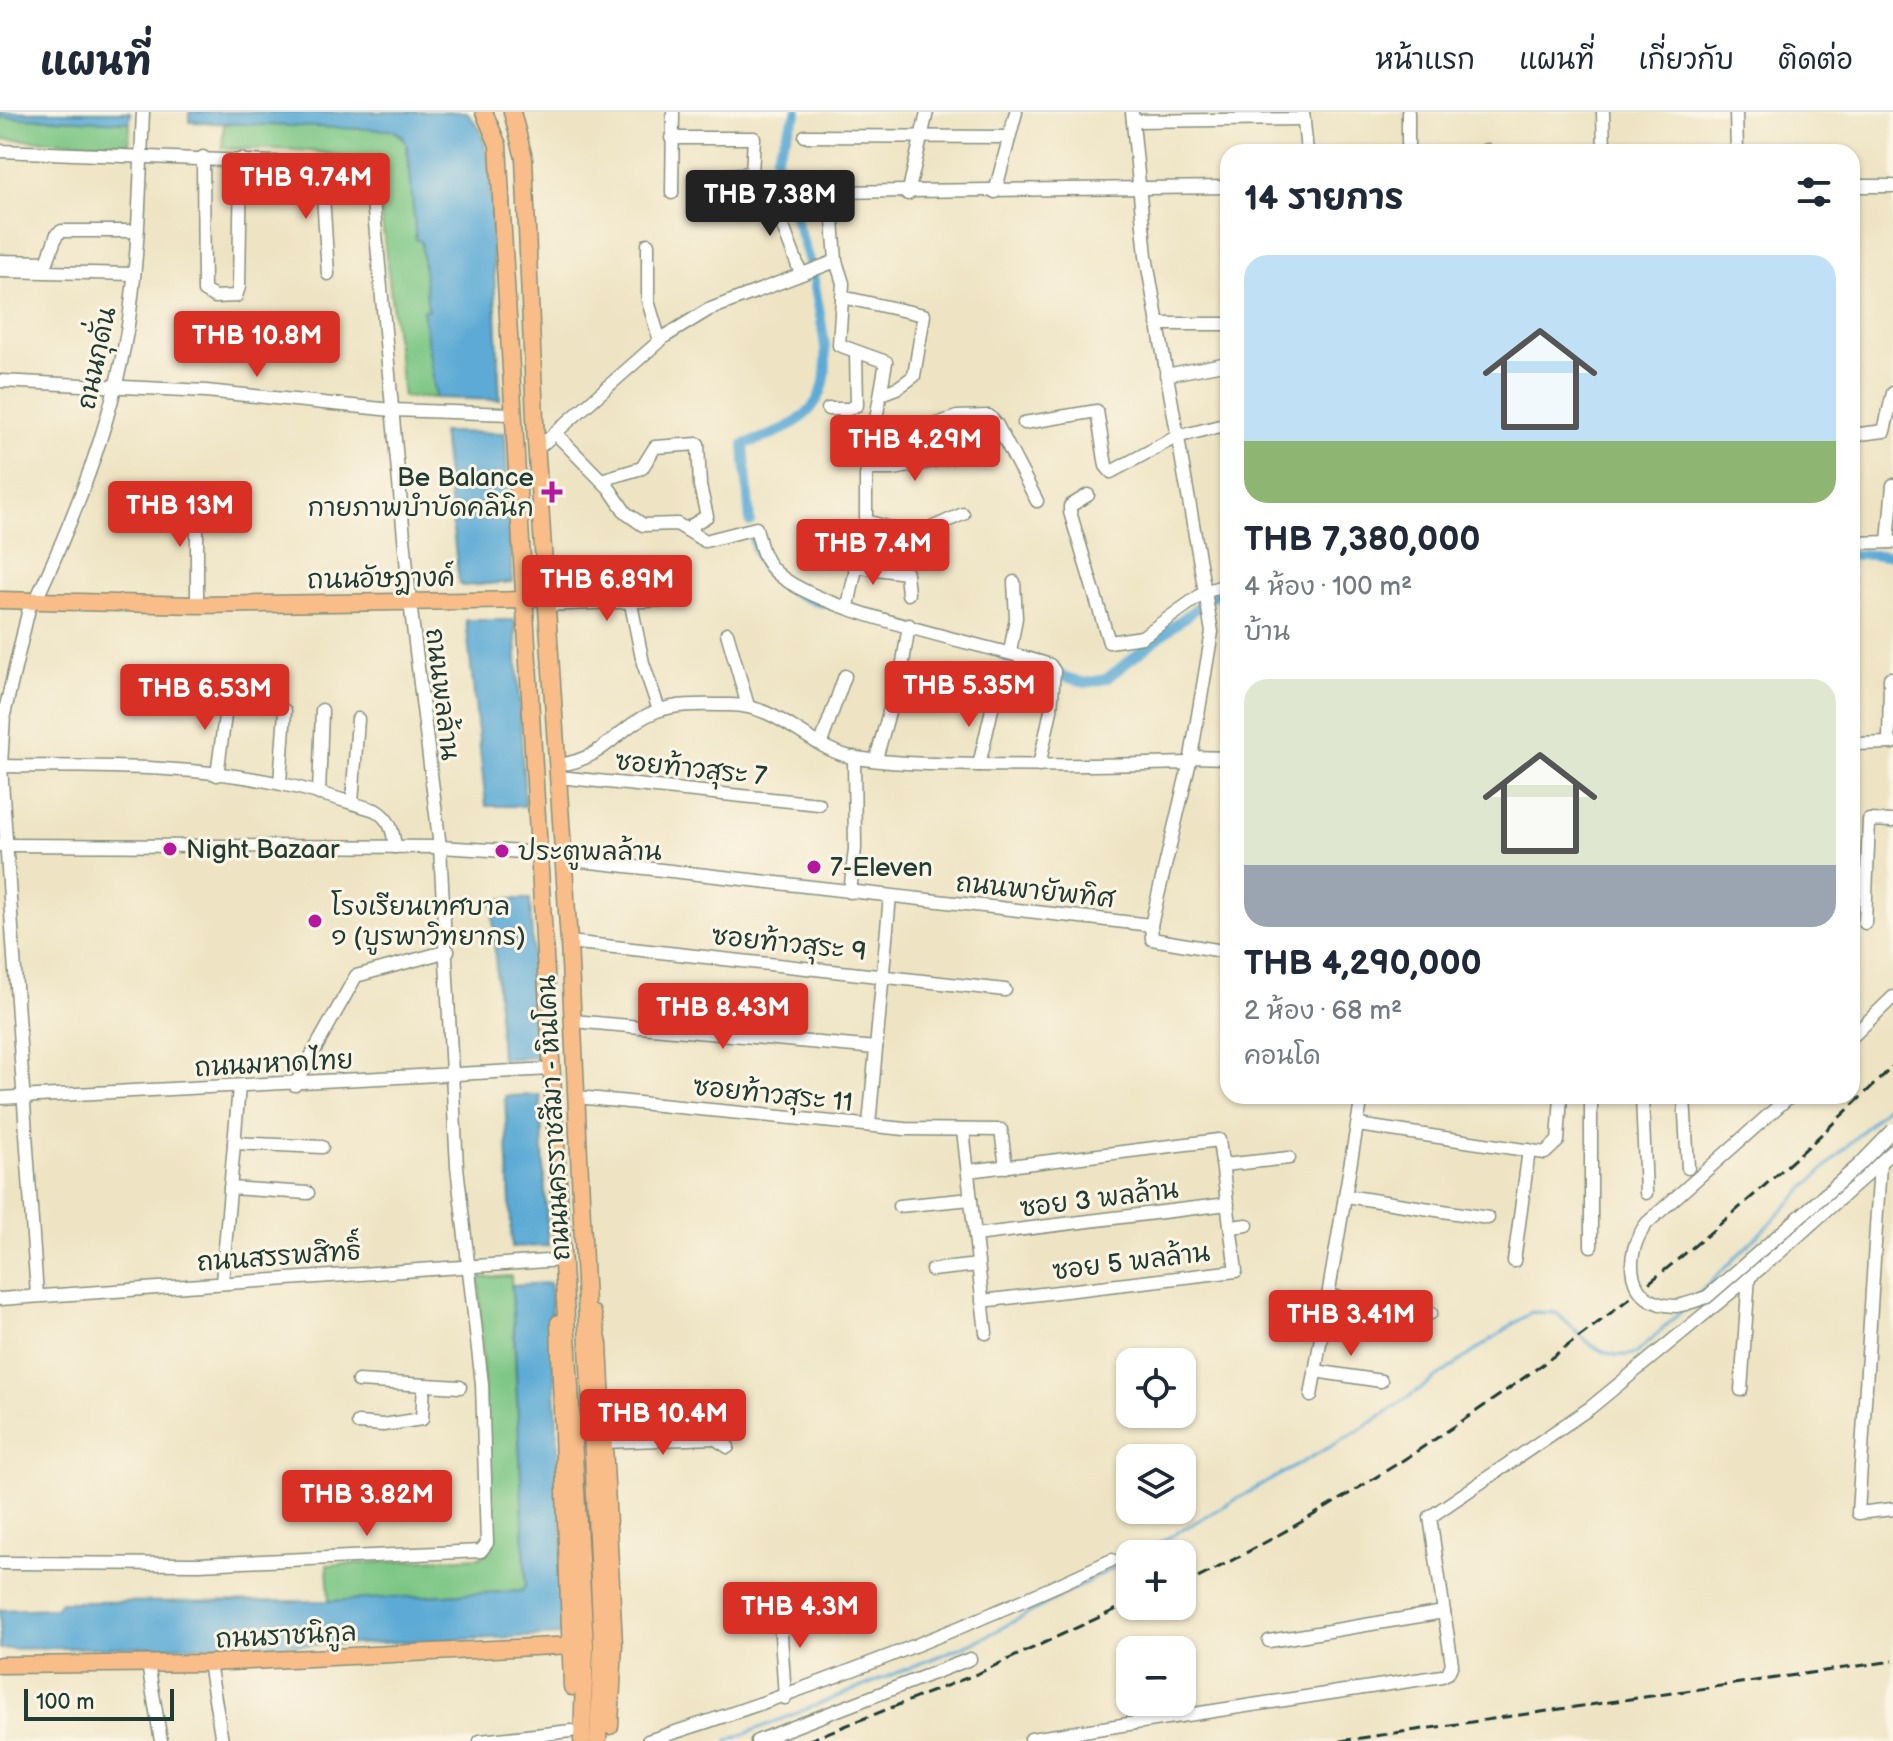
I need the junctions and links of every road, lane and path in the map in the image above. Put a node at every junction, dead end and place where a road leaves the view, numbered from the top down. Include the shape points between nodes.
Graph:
1 (143, 112) edge
2 (484, 112) edge
3 (512, 112) edge
4 (673, 112) edge
5 (927, 112) edge
6 (1016, 112) edge
7 (1408, 112) edge
8 (1603, 112) edge
9 (1609, 112) edge
10 (1736, 112) edge
11 (1132, 116) edge
12 (1304, 116) edge
13 (805, 136) dead end
14 (920, 136) junction
15 (1008, 137) junction
16 (671, 138) junction
17 (1306, 144) edge
18 (1408, 144) edge
19 (1604, 144) edge
20 (1610, 144) edge
21 (1737, 144) edge
22 (0, 151) edge
23 (141, 155) junction
24 (203, 157) junction
25 (241, 159) junction
26 (321, 164) junction
27 (696, 178) dead end
28 (1860, 186) edge
29 (1893, 186) edge
30 (1139, 187) junction
31 (1220, 187) edge
32 (769, 190) dead end
33 (995, 192) junction
34 (672, 193) dead end
35 (908, 194) junction
36 (136, 231) junction
37 (648, 244) dead end
38 (0, 261) edge
39 (836, 261) junction
40 (0, 271) edge
41 (134, 274) junction
42 (328, 274) dead end
43 (801, 274) junction
44 (842, 297) junction
45 (1157, 324) junction
46 (1220, 324) edge
47 (660, 341) junction
48 (856, 352) junction
49 (1220, 365) edge
50 (1166, 375) junction
51 (0, 381) edge
52 (116, 384) junction
53 (1893, 393) edge
54 (881, 394) junction
55 (828, 409) dead end
56 (392, 410) junction
57 (512, 414) junction
58 (534, 414) junction
59 (1024, 423) dead end
60 (1220, 426) edge
61 (556, 434) junction
62 (1860, 434) edge
63 (1176, 437) junction
64 (871, 447) junction
65 (536, 450) junction
66 (960, 456) dead end
67 (868, 469) junction
68 (601, 480) junction
69 (1893, 485) edge
70 (197, 494) dead end
71 (1088, 495) dead end
72 (1037, 501) dead end
73 (963, 514) dead end
74 (866, 521) junction
75 (686, 529) junction
76 (1890, 542) edge
77 (1860, 543) edge
78 (854, 566) junction
79 (1014, 582) dead end
80 (1220, 587) edge
81 (1205, 592) junction
82 (908, 594) dead end
83 (0, 600) edge
84 (33, 600) junction
85 (522, 600) junction
86 (667, 600) dead end
87 (410, 602) junction
88 (545, 602) junction
89 (631, 604) junction
90 (197, 605) junction
91 (848, 606) junction
92 (909, 625) junction
93 (727, 633) dead end
94 (1010, 652) junction
95 (845, 676) dead end
96 (1893, 679) edge
97 (980, 682) dead end
98 (228, 693) dead end
99 (748, 706) junction
100 (322, 710) dead end
101 (659, 710) junction
102 (285, 711) dead end
103 (358, 719) dead end
104 (821, 743) junction
105 (1891, 743) edge
106 (1860, 744) edge
107 (854, 757) junction
108 (1220, 758) edge
109 (876, 759) junction
110 (1190, 760) junction
111 (979, 765) junction
112 (1039, 766) junction
113 (559, 771) junction
114 (1, 773) edge
115 (217, 775) junction
116 (280, 783) junction
117 (319, 794) junction
118 (352, 803) junction
119 (819, 804) dead end
120 (1893, 821) edge
121 (2, 845) edge
122 (395, 847) junction
123 (440, 847) junction
124 (540, 853) junction
125 (564, 859) junction
126 (850, 892) junction
127 (890, 896) junction
128 (1865, 923) dead end
129 (1151, 925) junction
130 (569, 942) junction
131 (448, 951) junction
132 (1220, 951) edge
133 (883, 974) junction
134 (1005, 990) dead end
135 (1893, 997) edge
136 (573, 1021) junction
137 (1860, 1029) edge
138 (876, 1048) junction
139 (551, 1069) junction
140 (454, 1076) junction
141 (295, 1085) junction
142 (239, 1087) junction
143 (26, 1097) junction
144 (577, 1097) junction
145 (0, 1098) edge
146 (1361, 1104) edge
147 (1560, 1104) edge
148 (1591, 1104) edge
149 (1642, 1104) edge
150 (1684, 1104) edge
151 (1782, 1104) edge
152 (869, 1125) junction
153 (1358, 1125) junction
154 (963, 1130) junction
155 (1893, 1130) edge
156 (234, 1143) junction
157 (322, 1147) dead end
158 (1529, 1150) junction
159 (1893, 1151) edge
160 (1289, 1158) dead end
161 (1880, 1164) junction
162 (1223, 1165) junction
163 (1006, 1167) junction
164 (1688, 1168) dead end
165 (968, 1171) junction
166 (230, 1188) junction
167 (308, 1193) dead end
168 (1646, 1193) dead end
169 (1346, 1196) junction
170 (971, 1199) junction
171 (1228, 1204) junction
172 (899, 1206) dead end
173 (1488, 1218) dead end
174 (1247, 1225) dead end
175 (1231, 1227) junction
176 (975, 1235) junction
177 (1591, 1246) dead end
178 (1514, 1261) dead end
179 (469, 1265) junction
180 (978, 1265) junction
181 (562, 1268) junction
182 (932, 1270) dead end
183 (584, 1273) junction
184 (1749, 1276) junction
185 (222, 1282) junction
186 (37, 1295) junction
187 (1329, 1296) junction
188 (0, 1299) edge
189 (982, 1301) junction
190 (1431, 1313) dead end
191 (986, 1333) dead end
192 (577, 1345) junction
193 (1315, 1371) junction
194 (358, 1381) dead end
195 (1381, 1381) dead end
196 (424, 1385) junction
197 (460, 1387) dead end
198 (1741, 1390) dead end
199 (1311, 1396) dead end
200 (358, 1423) dead end
201 (604, 1442) junction
202 (728, 1447) dead end
203 (1893, 1509) edge
204 (1112, 1560) dead end
205 (0, 1563) edge
206 (779, 1604) dead end
207 (1444, 1612) junction
208 (1269, 1641) dead end
209 (573, 1645) junction
210 (970, 1659) dead end
211 (209, 1663) junction
212 (148, 1664) junction
213 (0, 1665) edge
214 (785, 1698) junction
215 (575, 1738) edge
216 (1031, 1739) dead end
217 (161, 1741) edge
218 (222, 1741) edge
219 (480, 1741) edge
220 (598, 1741) edge
221 (609, 1741) edge
222 (648, 1741) edge
223 (757, 1741) edge

1 - 23 street, ถนนกุดั่น
2 - 57 main road via 498,145
3 - 58 main road, ถนนนครราชสีมา - หินโคน via 524,158
4 - 16 street
5 - 14 street
6 - 15 street
7 - 18 street
8 - 19 street
9 - 20 street
10 - 21 street
11 - 12 street
11 - 30 street
12 - 17 street
13 - 14 street
14 - 15 street
14 - 35 street
15 - 33 street
16 - 27 street via 754,139 752,173
16 - 34 street
22 - 23 street
23 - 24 street
23 - 36 street, ถนนกุดั่น
24 - 25 street
24 - 25 street via 204,291 221,297 236,296 239,287
25 - 26 street
26 - 42 street
26 - 56 street, ถนนพลล้าน via 349,168 372,190
28 - 29 street
30 - 31 street
30 - 33 street
30 - 45 street
32 - 43 street
33 - 35 street
35 - 39 street via 831,192
36 - 38 street via 62,231 48,262
36 - 41 street, ถนนกุดั่น
37 - 47 street via 648,301
39 - 43 street
39 - 44 street
40 - 41 street
41 - 52 street, ถนนกุดั่น
43 - 47 street via 708,310
44 - 48 street via 839,345
44 - 54 street via 924,315 913,377
45 - 46 street
45 - 50 street
47 - 61 street
48 - 54 street via 886,362
48 - 55 street via 857,405
49 - 50 street
50 - 63 street
51 - 52 street
52 - 56 street
52 - 84 street, ถนนกุดั่น via 75,511
53 - 62 street via 1884,431
54 - 64 street
56 - 57 street
56 - 87 street, ถนนพลล้าน
57 - 58 main road
57 - 85 main road
58 - 65 main road, ถนนนครราชสีมา - หินโคน
59 - 63 street via 1098,412 1111,472
60 - 63 street
61 - 65 street
61 - 68 street
63 - 81 street
64 - 67 street
64 - 72 street via 957,417 989,416
65 - 88 main road, ถนนนครราชสีมา - หินโคน
66 - 67 street
67 - 74 street
68 - 75 street via 626,513 643,525 677,524
68 - 75 street via 642,468 655,447 698,444 707,516
69 - 76 street
70 - 90 street
71 - 81 street via 1070,506 1070,512 1109,642 1142,637
73 - 74 street via 915,535
74 - 78 street
75 - 91 street via 705,541 756,528 773,570 802,591
76 - 77 street
78 - 82 street via 907,574
78 - 91 street
79 - 94 street via 1016,618
80 - 81 street
81 - 110 street via 1212,632
83 - 84 main road, ถนนอัษฎางค์
84 - 90 main road, ถนนอัษฎางค์
84 - 114 street, ถนนกุดั่น via 4,715
85 - 87 main road, ถนนอัษฎางค์
85 - 88 main road, ถนนอัษฎางค์
85 - 124 main road
86 - 89 street
87 - 90 main road, ถนนอัษฎางค์
87 - 123 street, ถนนพลล้าน
88 - 89 street
88 - 113 main road, ถนนนครราชสีมา - หินโคน
89 - 101 street
91 - 92 street
92 - 94 street
92 - 109 street
93 - 99 street
94 - 112 street via 1054,671
95 - 104 street
96 - 105 street
97 - 111 street via 993,687 995,696
98 - 115 street
99 - 101 street
99 - 104 street via 764,709
100 - 117 street
101 - 113 street via 632,724 615,742
102 - 116 street
103 - 118 street
104 - 107 street
105 - 106 street
107 - 109 street
107 - 126 street
108 - 110 street
109 - 111 street
110 - 112 street
110 - 129 street
111 - 112 street
113 - 119 street, ซอยท้าวสุระ 7
113 - 125 main road, ถนนนครราชสีมา - หินโคน
114 - 115 street
114 - 121 street, ถนนกุดั่น
115 - 116 street
116 - 117 street
117 - 118 street
118 - 122 street via 385,816
120 - 128 street via 1869,820
121 - 122 street
121 - 143 street, ถนนกุดั่น via 9,862
122 - 123 street
123 - 124 street
123 - 131 street, ถนนพลล้าน
124 - 125 main road
124 - 139 main road
125 - 126 street, ถนนพายัพทิศ
125 - 130 main road, ถนนนครราชสีมา - หินโคน
126 - 127 street, ถนนพายัพทิศ
127 - 129 street, ถนนพายัพทิศ
127 - 133 street
129 - 132 street via 1152,939
130 - 133 street, ซอยท้าวสุระ 9
130 - 136 main road, ถนนนครราชสีมา - หินโคน
131 - 140 street, ถนนพลล้าน
131 - 141 street via 356,976
133 - 134 street, ซอยท้าวสุระ 9
133 - 138 street
135 - 137 street
136 - 138 street
136 - 144 main road, ถนนนครราชสีมา - หินโคน
138 - 152 street
139 - 140 street, ถนนมหาดไทย
139 - 181 main road
140 - 141 street, ถนนมหาดไทย
140 - 179 street, ถนนพลล้าน via 457,1167
141 - 142 street, ถนนมหาดไทย
142 - 143 street, ถนนมหาดไทย
142 - 156 street
143 - 145 street, ถนนมหาดไทย
143 - 186 street, ถนนกุดั่น
144 - 152 street, ซอยท้าวสุระ 11
144 - 183 main road, ถนนนครราชสีมา - หินโคน
146 - 153 street
147 - 158 street via 1558,1141 1545,1153
148 - 177 street
149 - 168 street
150 - 164 street
151 - 155 street, bridge via 1636,1237 1630,1269 1650,1297 1676,1306 1707,1297
152 - 154 street, ซอยท้าวสุระ 11
153 - 158 street
153 - 169 street
154 - 163 street, ซอยท้าวสุระ 11 via 1001,1130
154 - 165 street
156 - 157 street
156 - 166 street
158 - 178 street
159 - 161 street
160 - 162 street
161 - 184 street
161 - 203 street via 1858,1513
162 - 163 street via 1219,1140
162 - 171 street, ซอย 5 พลล้าน
163 - 165 street
165 - 170 street
166 - 167 street
166 - 185 street
169 - 173 street
169 - 187 street
170 - 172 street
170 - 176 street
171 - 175 street, ซอย 5 พลล้าน
171 - 176 street, ซอย 3 พลล้าน
174 - 175 street
175 - 189 street, ซอย 5 พลล้าน via 1236,1271
176 - 180 street
179 - 181 street, ถนนสรรพสิทธิ์
179 - 185 street, ถนนสรรพสิทธิ์
179 - 205 street, ถนนพลล้าน via 482,1384 487,1543 481,1551 199,1564
180 - 182 street
180 - 189 street
181 - 192 main road
181 - 209 main road via 558,1346
183 - 192 main road, ถนนนครราชสีมา - หินโคน
183 - 201 main road via 599,1344
184 - 198 street
184 - 207 street via 1590,1408 1430,1517
185 - 186 street, ถนนสรรพสิทธิ์
186 - 188 street, ถนนสรรพสิทธิ์
187 - 190 street
187 - 193 street
189 - 191 street
192 - 215 main road via 585,1645
192 - 220 main road, ถนนนครราชสีมา - หินโคน via 602,1644
193 - 195 street
193 - 199 street
194 - 196 street
196 - 197 street
196 - 200 street via 422,1419
201 - 202 street via 714,1438
201 - 221 main road via 614,1645
204 - 214 street via 980,1622
206 - 214 street
207 - 208 street
207 - 216 street via 1452,1664 1442,1676
209 - 211 main road, ถนนราชนิกูล
209 - 215 main road
210 - 223 street
211 - 212 main road, ถนนราชนิกูล
211 - 218 street
212 - 213 main road, ถนนราชนิกูล
212 - 217 street
214 - 222 street
215 - 219 street

